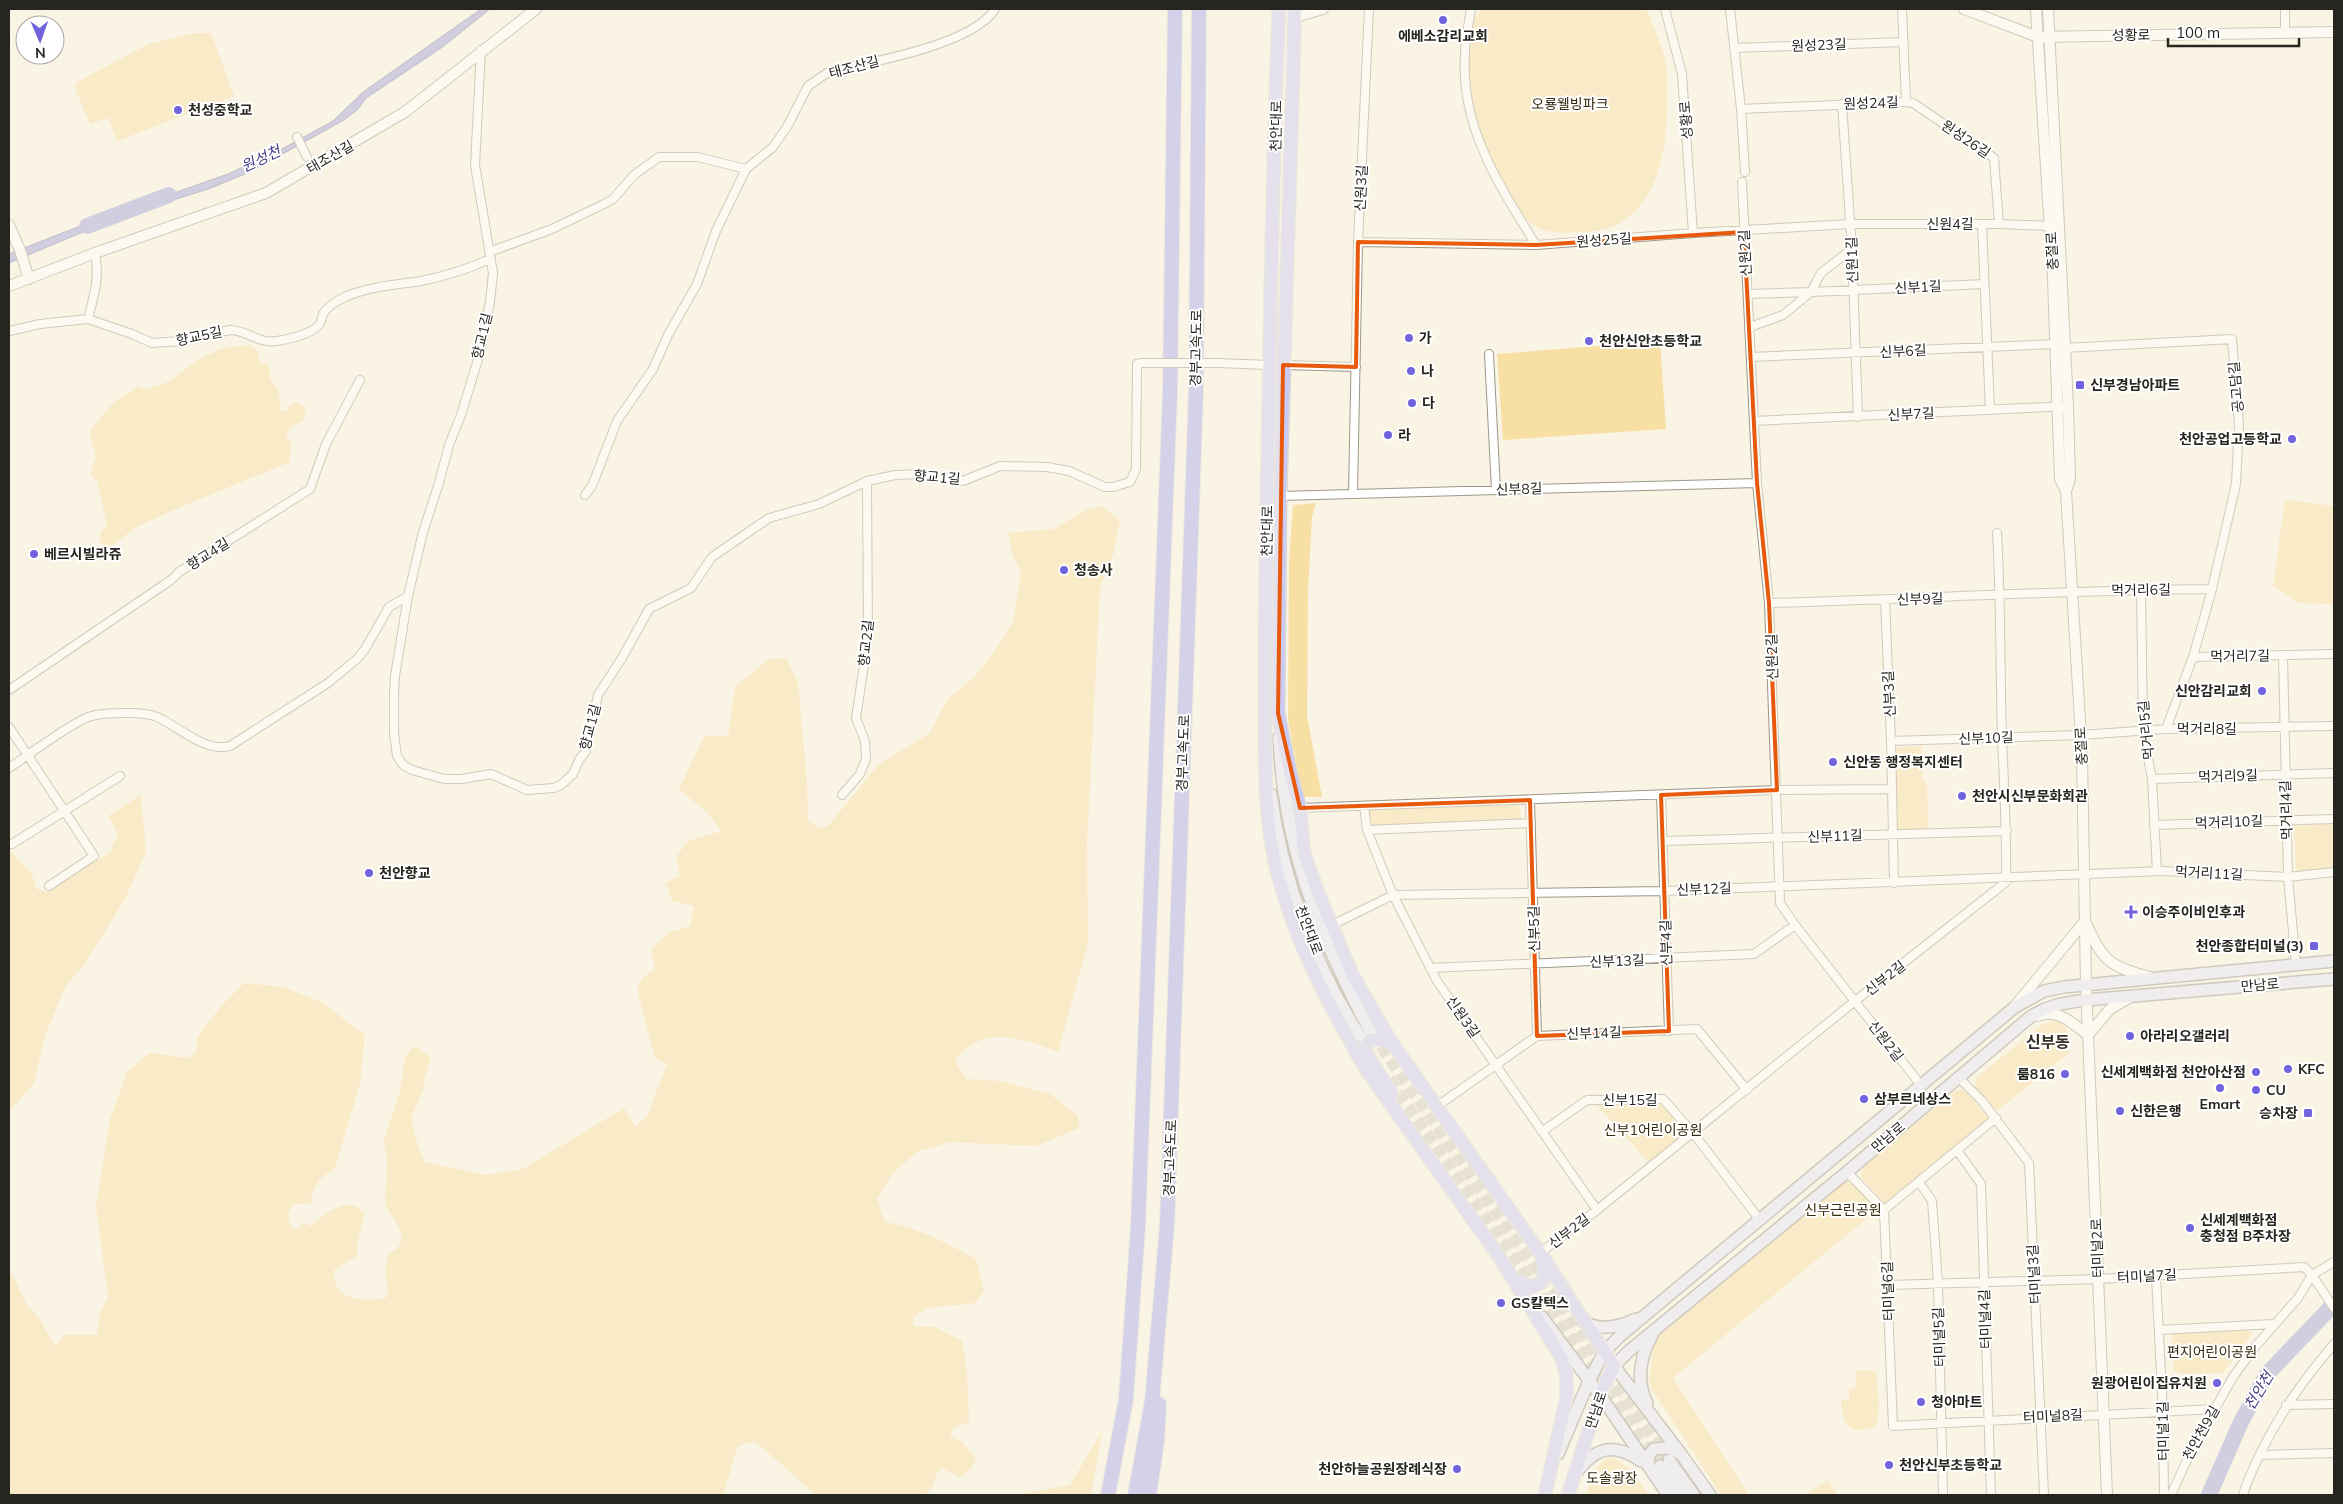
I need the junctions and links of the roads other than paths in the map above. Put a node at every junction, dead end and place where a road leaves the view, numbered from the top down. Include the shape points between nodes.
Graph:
1 (536, 9) edge
2 (995, 9) edge
3 (1175, 9) edge
4 (1199, 9) edge
5 (1279, 9) edge
6 (1323, 9) edge
7 (1369, 9) edge
8 (1471, 9) edge
9 (1665, 9) edge
10 (1730, 9) edge
11 (1902, 9) edge
12 (2036, 9) edge
13 (2048, 9) edge
14 (2285, 9) edge
15 (1969, 10) edge
16 (1295, 13) edge
17 (2285, 32) junction
18 (2334, 32) edge
19 (2051, 36) junction
20 (2038, 37) junction
21 (1904, 42) junction
22 (1734, 48) junction
23 (481, 50) junction
24 (1906, 102) junction
25 (1842, 104) junction
26 (1741, 110) junction
27 (298, 137) dead end
28 (307, 157) dead end
29 (746, 169) junction
30 (1745, 172) dead end
31 (1742, 182) dead end
32 (1850, 224) junction
33 (1982, 224) junction
34 (1999, 224) junction
35 (9, 225) edge
36 (2050, 226) junction
37 (1744, 232) junction
38 (1693, 233) junction
39 (1358, 242) junction
40 (1536, 245) junction
41 (1852, 248) junction
42 (95, 253) junction
43 (490, 255) junction
44 (28, 276) junction
45 (1984, 284) junction
46 (9, 286) edge
47 (1853, 290) junction
48 (1811, 292) junction
49 (1748, 294) junction
50 (88, 319) junction
51 (1750, 327) junction
52 (9, 331) edge
53 (1988, 346) junction
54 (2060, 346) junction
55 (1855, 353) junction
56 (1489, 354) dead end
57 (1751, 357) junction
58 (1270, 365) junction
59 (1283, 365) junction
60 (1356, 366) junction
61 (360, 380) dead end
62 (2063, 406) junction
63 (1990, 410) junction
64 (1858, 416) junction
65 (1754, 422) junction
66 (867, 481) junction
67 (1758, 483) junction
68 (1496, 490) junction
69 (1353, 493) junction
70 (585, 496) dead end
71 (1280, 496) junction
72 (1997, 533) dead end
73 (2141, 589) junction
74 (2212, 589) junction
75 (2070, 591) junction
76 (408, 596) junction
77 (2000, 596) junction
78 (1885, 600) junction
79 (1769, 603) junction
80 (2334, 654) edge
81 (2283, 656) junction
82 (2193, 657) junction
83 (9, 690) edge
84 (1278, 713) junction
85 (2334, 726) edge
86 (9, 727) edge
87 (2166, 729) junction
88 (2283, 729) junction
89 (2143, 731) junction
90 (2081, 735) junction
91 (2002, 737) junction
92 (1265, 742) junction
93 (1891, 742) junction
94 (27, 756) junction
95 (9, 768) edge
96 (2334, 773) edge
97 (2285, 774) junction
98 (120, 776) dead end
99 (2152, 779) junction
100 (1891, 789) junction
101 (1777, 790) junction
102 (842, 794) dead end
103 (1661, 795) junction
104 (1530, 800) junction
105 (1364, 806) junction
106 (1300, 808) junction
107 (64, 810) junction
108 (2334, 819) edge
109 (2286, 820) junction
110 (1531, 823) junction
111 (2154, 825) junction
112 (1367, 830) junction
113 (2007, 830) junction
114 (1892, 833) junction
115 (1778, 838) junction
116 (1664, 841) junction
117 (12, 844) dead end
118 (2157, 871) junction
119 (2334, 872) edge
120 (2084, 874) junction
121 (2006, 876) junction
122 (2288, 877) junction
123 (1894, 883) junction
124 (49, 886) dead end
125 (1779, 886) junction
126 (1665, 890) junction
127 (1533, 894) junction
128 (1393, 896) junction
129 (2085, 920) junction
130 (1332, 925) junction
131 (1795, 925) junction
132 (1667, 959) junction
133 (2334, 962) edge
134 (1534, 964) junction
135 (2296, 965) junction
136 (1430, 968) junction
137 (2156, 979) junction
138 (2334, 979) edge
139 (2086, 985) junction
140 (2158, 994) junction
141 (2136, 996) junction
142 (2031, 997) junction
143 (2086, 1000) junction
144 (1855, 1001) junction
145 (2015, 1007) junction
146 (2040, 1010) junction
147 (2029, 1018) junction
148 (1669, 1031) junction
149 (2088, 1035) junction
150 (1537, 1036) junction
151 (1394, 1045) junction
152 (1496, 1064) junction
153 (1959, 1078) junction
154 (1920, 1084) junction
155 (1747, 1090) junction
156 (1436, 1107) junction
157 (1996, 1118) junction
158 (1543, 1131) junction
159 (1693, 1133) junction
160 (1957, 1150) junction
161 (1432, 1164) junction
162 (1848, 1172) junction
163 (1918, 1182) junction
164 (1597, 1210) junction
165 (1884, 1210) junction
166 (1760, 1220) junction
167 (1167, 1226) junction
168 (1540, 1252) junction
169 (2334, 1262) edge
170 (2312, 1275) junction
171 (2156, 1276) junction
172 (1513, 1277) junction
173 (2098, 1279) junction
174 (1984, 1281) junction
175 (2034, 1281) junction
176 (1938, 1283) junction
177 (1888, 1285) junction
178 (1524, 1294) junction
179 (2334, 1308) edge
180 (1647, 1314) junction
181 (1583, 1321) junction
182 (2274, 1324) junction
183 (1655, 1329) junction
184 (2159, 1330) junction
185 (2334, 1344) edge
186 (1604, 1352) junction
187 (1614, 1366) junction
188 (1589, 1381) junction
189 (1600, 1395) junction
190 (2334, 1404) edge
191 (2286, 1405) junction
192 (2214, 1409) junction
193 (2163, 1411) junction
194 (2104, 1414) junction
195 (2040, 1417) junction
196 (1989, 1419) junction
197 (1655, 1421) junction
198 (1941, 1422) junction
199 (1893, 1426) joint
200 (2334, 1453) edge
201 (1682, 1455) junction
202 (2260, 1455) junction
203 (1554, 1463) junction
204 (1648, 1466) junction
205 (1573, 1480) junction
206 (1108, 1495) edge
207 (1135, 1495) edge
208 (1149, 1495) edge
209 (1545, 1495) edge
210 (1568, 1495) edge
211 (1668, 1495) edge
212 (1681, 1495) edge
213 (1694, 1495) edge
214 (1710, 1495) edge
215 (1943, 1495) edge
216 (1991, 1495) edge
217 (2044, 1495) edge
218 (2108, 1495) edge
219 (2164, 1495) edge
220 (2171, 1495) edge
221 (2243, 1495) edge

1 - 23 street, 태조산길
2 - 29 street, 태조산길 via 981,24 943,42 826,73 808,86 773,147
3 - 206 highway, 경부고속도로 via 1170,392 1138,1226 1126,1399
4 - 167 highway, 경부고속도로 via 1196,390
5 - 58 main road, 천안대로
6 - 16 street
7 - 39 street, 신원3길
8 - 40 street via 1464,55 1475,135 1497,183
9 - 38 street, 성황로 via 1682,74
10 - 22 street
11 - 21 street, 원성24길
12 - 20 street, 충절로
13 - 19 street, 충절로
14 - 17 street
15 - 20 street, 성황로
16 - 59 main road, 천안대로
17 - 18 street, 성황로
17 - 19 street, 성황로
19 - 20 street, 성황로
19 - 54 street, 충절로
20 - 36 street, 충절로
21 - 22 street, 원성23길
21 - 24 street, 원성24길
22 - 26 street
23 - 42 street, 태조산길 via 405,112 266,193
23 - 43 street, 향교1길 via 474,165
24 - 25 street, 원성24길
24 - 34 street, 원성26길 via 1994,158
25 - 26 street, 원성24길
25 - 32 street, 신원1길
26 - 30 street
27 - 28 street
29 - 43 street via 698,157 658,157 634,175 609,202
29 - 70 street via 716,231 696,284 653,369 617,421 592,486
31 - 37 street, 신원2길
32 - 33 street, 신원4길
32 - 37 street, 원성25길
32 - 41 street, 신원1길
33 - 34 street, 신원4길
33 - 45 street
34 - 36 street, 신원4길
35 - 44 street
36 - 54 street, 충절로
37 - 38 street, 원성25길
37 - 49 street, 신원2길
38 - 40 street, 원성25길
39 - 40 street, 원성25길
39 - 60 street, 신원3길
41 - 47 street, 신원1길
41 - 48 street via 1821,273
42 - 44 street, 태조산길
42 - 50 street via 99,270
43 - 50 street, 향교5길 via 471,268 447,275 370,288 345,297 330,305 319,324 277,341 263,342 230,330 181,341 152,343
43 - 76 street, 향교1길 via 493,273 480,353 423,532
44 - 46 street, 태조산길
45 - 47 street, 신부1길
45 - 53 street
47 - 48 street, 신부1길
47 - 55 street, 신원1길
48 - 49 street
48 - 51 street via 1783,315
49 - 51 street, 신원2길
50 - 52 street, 향교5길
51 - 57 street, 신원2길
53 - 54 street, 신부6길
53 - 55 street, 신부6길
53 - 63 street
54 - 62 street, 충절로
54 - 74 street, 공고담길 via 2232,339 2239,425 2236,484
55 - 57 street, 신부6길
55 - 64 street, 신원1길
56 - 68 street
57 - 65 street, 신원2길
58 - 66 street, 향교1길, bridge via 1137,364 1136,469 1130,482 1106,487 1053,467 1008,466 963,481 910,474
58 - 92 main road, 천안대로
59 - 60 street
59 - 71 main road, 천안대로
60 - 69 street, 신원3길
61 - 83 street, 향교4길 via 326,444 313,484 307,492 179,572
62 - 63 street, 신부7길
62 - 75 street, 충절로 via 2060,479 2066,492
63 - 64 street, 신부7길
64 - 65 street, 신부7길
65 - 67 street, 신원2길
66 - 76 street, 향교1길 via 818,504 762,521 712,557 691,588 649,609 598,695 586,751 568,780 554,788 526,790 492,774 444,779 412,770 399,760 394,734 395,676
66 - 102 street, 향교2길 via 868,638 856,718 865,741 866,759 860,774
67 - 68 street, 신부8길
67 - 79 street, 신원2길
68 - 69 street, 신부8길
69 - 71 street, 신부8길
71 - 84 main road, 천안대로
72 - 77 street
73 - 74 street, 먹거리6길
73 - 75 street, 먹거리6길
73 - 89 street, 먹거리5길
74 - 82 street, 공고담길
75 - 77 street, 신부9길
75 - 90 street, 충절로
76 - 94 street via 389,607 358,658 328,683 230,746 219,747 188,736 147,713 119,714 87,717
77 - 78 street, 신부9길
77 - 91 street
78 - 79 street, 신부9길
78 - 93 street, 신부3길
79 - 101 street, 신원2길
80 - 81 street, 먹거리7길
81 - 82 street, 먹거리7길
81 - 88 street, 먹거리4길
82 - 87 street, 먹거리7길
84 - 92 main road, 천안대로 via 1280,776 1298,865 1326,944 1365,1034 1320,960 1297,900 1272,801
84 - 106 main road
85 - 88 street, 먹거리8길
86 - 94 street
87 - 88 street, 먹거리8길
87 - 89 street, 먹거리8길
88 - 97 street, 먹거리4길
89 - 90 street, 먹거리8길
89 - 99 street, 먹거리5길
90 - 91 street, 신부10길
90 - 120 street, 충절로
91 - 93 street, 신부10길
91 - 113 street
92 - 161 main road via 1268,828 1292,920 1328,1001 1366,1072
93 - 100 street, 신부3길
94 - 95 street
94 - 107 street
96 - 97 street, 먹거리9길
97 - 99 street, 먹거리9길
97 - 109 street, 먹거리4길
98 - 107 street
99 - 111 street, 먹거리5길
100 - 101 street
100 - 114 street, 신부3길
101 - 103 street
101 - 115 street, 신원2길
103 - 104 street
103 - 116 street, 신부4길
104 - 105 street
104 - 110 street, 신부5길
105 - 106 street
105 - 112 street, 신원3길
106 - 130 main road via 1304,853
107 - 117 street
107 - 124 street via 94,856
108 - 109 street, 먹거리10길
109 - 111 street, 먹거리10길
109 - 122 street, 먹거리4길
110 - 112 street
110 - 127 street, 신부5길
111 - 118 street, 먹거리5길
112 - 128 street, 신원3길
113 - 114 street, 신부11길
113 - 121 street
114 - 115 street, 신부11길
114 - 123 street, 신부3길
115 - 116 street, 신부11길
115 - 125 street, 신원2길
116 - 126 street, 신부4길
118 - 120 street, 먹거리11길
118 - 122 street, 먹거리11길
119 - 122 street, 먹거리11길
120 - 121 street, 신부12길
120 - 129 street, 충절로
121 - 123 street, 신부12길
121 - 144 street, 신부2길 via 2006,882
122 - 135 street, 먹거리4길
123 - 125 street, 신부12길
125 - 126 street, 신부12길
125 - 131 street, 신원2길 via 1780,903
126 - 127 street, 신부12길
126 - 132 street, 신부4길
127 - 128 street, 신부12길
127 - 134 street, 신부5길
128 - 130 street, 신부12길
128 - 136 street, 신원3길
129 - 137 street via 2105,958 2128,972
129 - 139 street, 충절로
129 - 145 street
130 - 151 main road via 1352,974
131 - 132 street, 신부13길 via 1754,954
131 - 144 street, 신원2길
132 - 134 street, 신부13길
132 - 148 street, 신부4길
133 - 135 main road, 만남로
134 - 136 street, 신부13길
134 - 150 street, 신부5길
135 - 137 main road, 만남로
136 - 152 street, 신원3길
137 - 139 main road, 만남로
137 - 140 main road via 2152,987
138 - 140 main road, 만남로
139 - 142 main road, 만남로 via 2064,987
139 - 143 street, 충절로
140 - 141 main road, 만남로
141 - 143 main road, 만남로
141 - 149 street via 2110,1008
142 - 145 main road, 만남로
142 - 146 main road via 2041,998 2044,1002
143 - 146 main road, 만남로
143 - 149 street, 터미널2로
144 - 154 street, 신원2길
144 - 155 street, 신부2길
145 - 154 main road, 만남로
146 - 147 main road, 만남로
147 - 149 street via 2044,1013 2055,1014 2065,1017
147 - 153 main road, 만남로
148 - 150 street, 신부14길
148 - 155 street, 신부14길 via 1697,1029
149 - 173 street, 터미널2로
150 - 152 street
151 - 156 main road
151 - 161 main road via 1383,1039 1374,1039 1366,1051
152 - 156 street
152 - 158 street, 신원3길
153 - 157 street, 터미널3길
153 - 162 main road, 만남로
154 - 166 main road, 만남로
155 - 159 street, 신부2길
156 - 168 main road
157 - 160 street
157 - 175 street, 터미널3길 via 2029,1163
158 - 159 street, 신부15길 via 1587,1100 1663,1099
158 - 164 street, 신원3길
159 - 164 street, 신부2길
159 - 166 street, 신부15길
160 - 163 street
160 - 174 street, 터미널4길 via 1981,1184
161 - 172 main road
162 - 165 street
162 - 183 main road, 만남로
163 - 165 street
163 - 176 street, 터미널5길 via 1932,1202
164 - 168 street, 신부2길
165 - 177 street, 터미널6길
166 - 180 main road, 만남로
167 - 207 highway, 경부고속도로 via 1152,1401
167 - 208 highway via 1157,1442
168 - 172 main road via 1545,1269 1542,1283 1528,1286
168 - 181 main road
169 - 170 street, 천안천9길
170 - 171 street, 터미널7길 via 2304,1267
170 - 179 street
170 - 182 street, 천안천9길 via 2298,1298
171 - 173 street, 터미널7길
171 - 184 street, 터미널1길
172 - 178 main road
173 - 175 street, 터미널7길
173 - 194 street, 터미널2로
174 - 175 street, 터미널7길
174 - 176 street, 터미널7길
174 - 196 street, 터미널4길
175 - 195 street, 터미널3길
176 - 177 street, 터미널7길
176 - 198 street, 터미널5길
177 - 199 street, 터미널6길
178 - 188 main road
178 - 203 main road via 1562,1357 1566,1372 1568,1395
180 - 181 main road via 1611,1327 1594,1327
180 - 186 main road, 만남로
181 - 186 main road
182 - 184 street
182 - 192 street, 천안천9길 via 2233,1377
183 - 187 main road, 만남로
183 - 197 main road via 1643,1356 1640,1381
184 - 193 street, 터미널1길
185 - 191 street
186 - 187 main road
186 - 188 main road, 만남로
187 - 189 main road, 만남로
187 - 197 main road
188 - 189 main road
188 - 203 main road, 만남로
189 - 204 main road
189 - 205 main road, 만남로
190 - 191 street
191 - 202 street
192 - 193 street, 터미널8길
192 - 220 street, 천안천9길
193 - 194 street, 터미널8길
193 - 219 street, 터미널1길
194 - 195 street, 터미널8길
194 - 218 street, 터미널2로
195 - 196 street, 터미널8길
195 - 217 street, 터미널3길
196 - 198 street, 터미널8길
196 - 216 street, 터미널4길
197 - 201 main road
198 - 199 street, 터미널8길
198 - 215 street, 터미널5길
200 - 202 street
201 - 204 main road via 1669,1448 1654,1449 1648,1455
201 - 214 main road
202 - 221 street
203 - 209 main road, 만남로
204 - 205 main road via 1625,1451 1606,1449 1590,1458
204 - 211 main road
205 - 210 main road, 만남로
212 - 213 main road via 1664,1463

